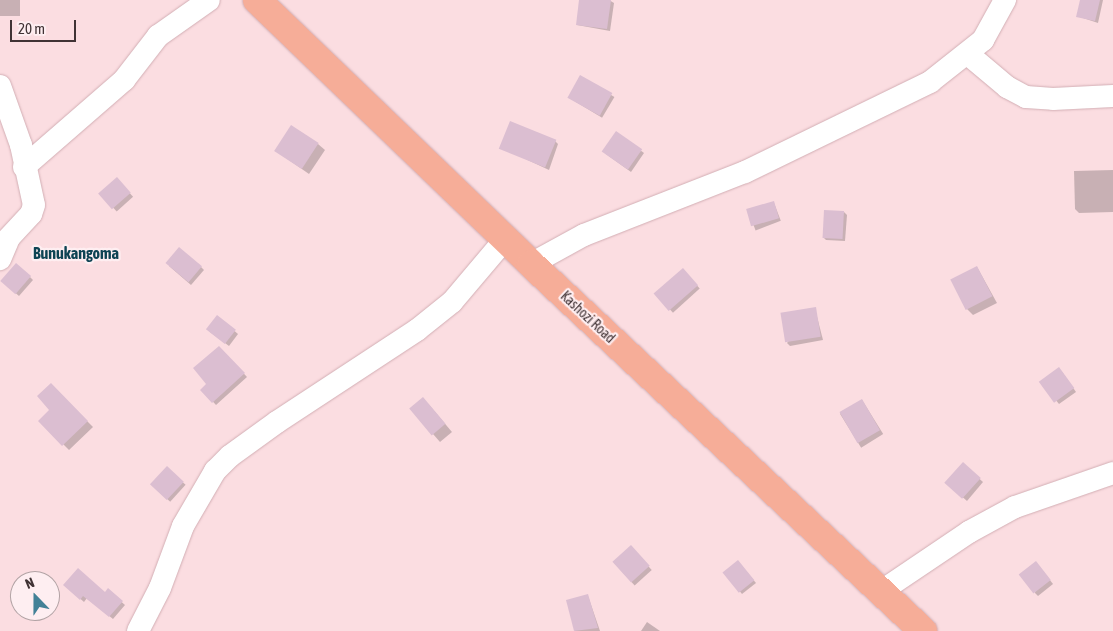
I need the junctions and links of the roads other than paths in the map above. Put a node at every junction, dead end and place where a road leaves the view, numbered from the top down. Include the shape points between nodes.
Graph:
1 (209, 0) edge
2 (257, 0) edge
3 (1005, 0) edge
4 (969, 55) junction
5 (0, 86) edge
6 (1113, 96) edge
7 (24, 167) junction
8 (506, 238) junction
9 (0, 259) edge
10 (531, 264) junction
11 (1113, 473) edge
12 (883, 590) junction
13 (138, 631) edge
14 (923, 631) edge

1 - 7 street via 158,36 124,80
2 - 8 main road, Kashozi Road
3 - 4 street via 983,40
4 - 6 street via 1007,87 1026,96 1053,99
4 - 10 street via 930,82 745,172 584,235
5 - 7 street via 21,145
7 - 9 street via 34,205 31,214 8,238
8 - 10 main road, Kashozi Road
8 - 13 street via 452,302 418,330 277,422 215,471 183,526 160,588
10 - 12 main road, Kashozi Road
11 - 12 street via 1015,507 969,532
12 - 14 main road, Kashozi Road

